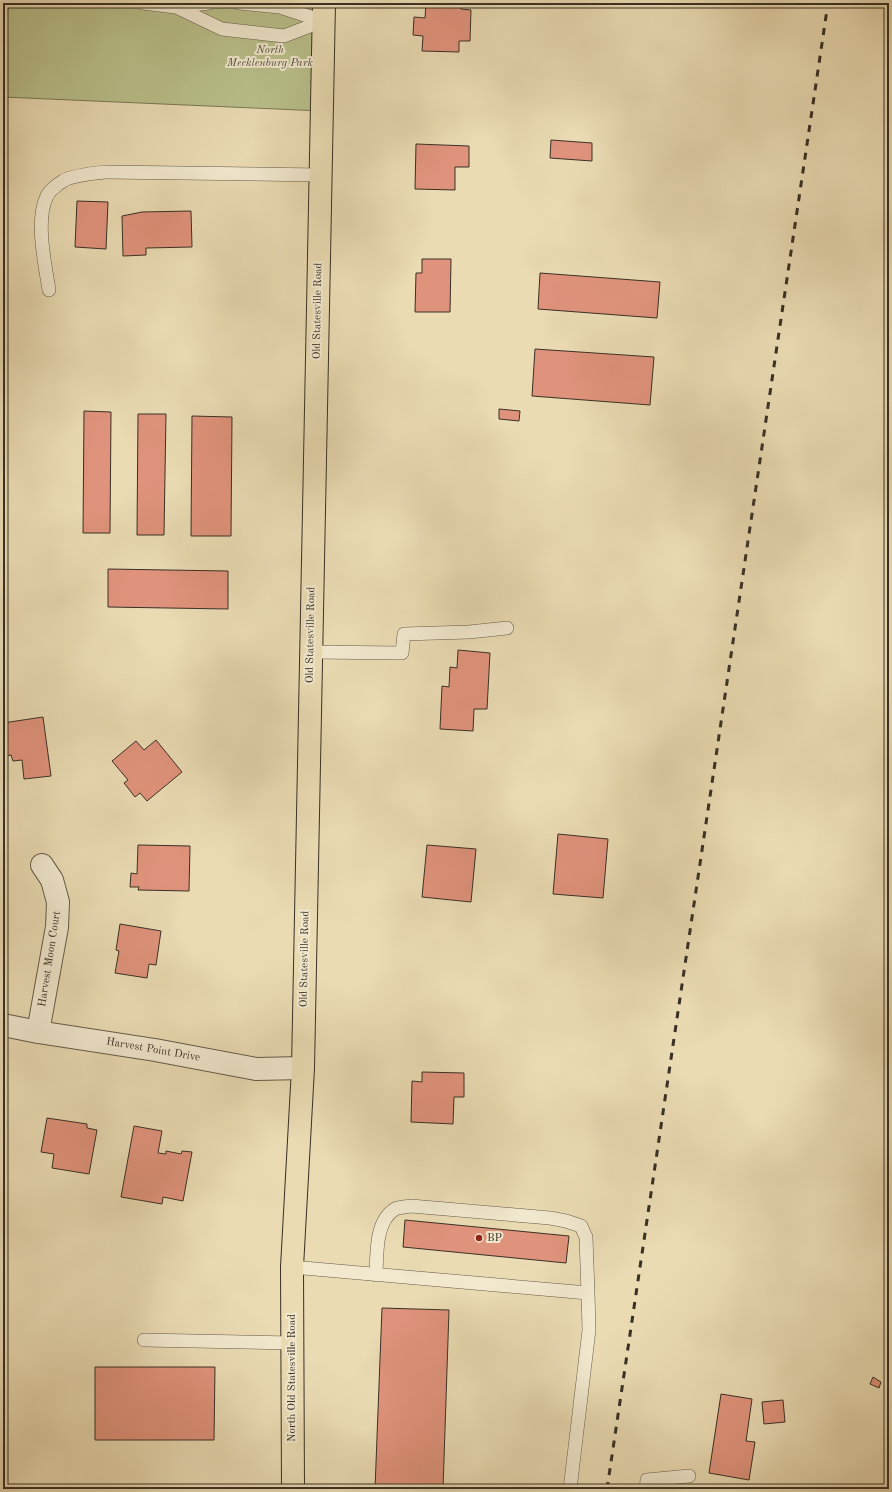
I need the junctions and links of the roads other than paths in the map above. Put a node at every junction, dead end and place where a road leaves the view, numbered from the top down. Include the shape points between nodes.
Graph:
1 (144, 3) edge
2 (209, 3) edge
3 (240, 3) edge
4 (176, 7) junction
5 (324, 12) edge
6 (320, 175) junction
7 (49, 290) dead end
8 (507, 628) dead end
9 (311, 652) junction
10 (42, 865) dead end
11 (3, 1025) edge
12 (38, 1032) junction
13 (303, 1068) junction
14 (292, 1267) junction
15 (376, 1275) junction
16 (588, 1293) junction
17 (144, 1340) dead end
18 (293, 1344) junction
19 (689, 1476) dead end
20 (292, 1489) edge
21 (570, 1489) edge
22 (646, 1489) edge

1 - 4 lane
2 - 4 lane
3 - 5 lane
4 - 5 lane via 222,29 284,36
5 - 6 main road, Old Statesville Road
6 - 7 lane via 108,172 87,174 63,181 47,195 42,219 42,241
6 - 9 main road, Old Statesville Road
8 - 9 lane via 404,634 402,653
9 - 13 main road, Old Statesville Road
10 - 12 street, Harvest Moon Court via 52,880 58,902 57,927
11 - 12 street, Harvest Point Drive
12 - 13 street, Harvest Point Drive via 256,1069
13 - 14 main road, Old Statesville Road
14 - 15 lane
14 - 18 main road, North Old Statesville Road
15 - 16 lane
15 - 16 lane via 380,1232 386,1218 396,1208 411,1206 550,1218 581,1226 586,1237
16 - 21 lane via 589,1330
17 - 18 lane
18 - 20 main road, North Old Statesville Road
19 - 22 lane via 647,1480

